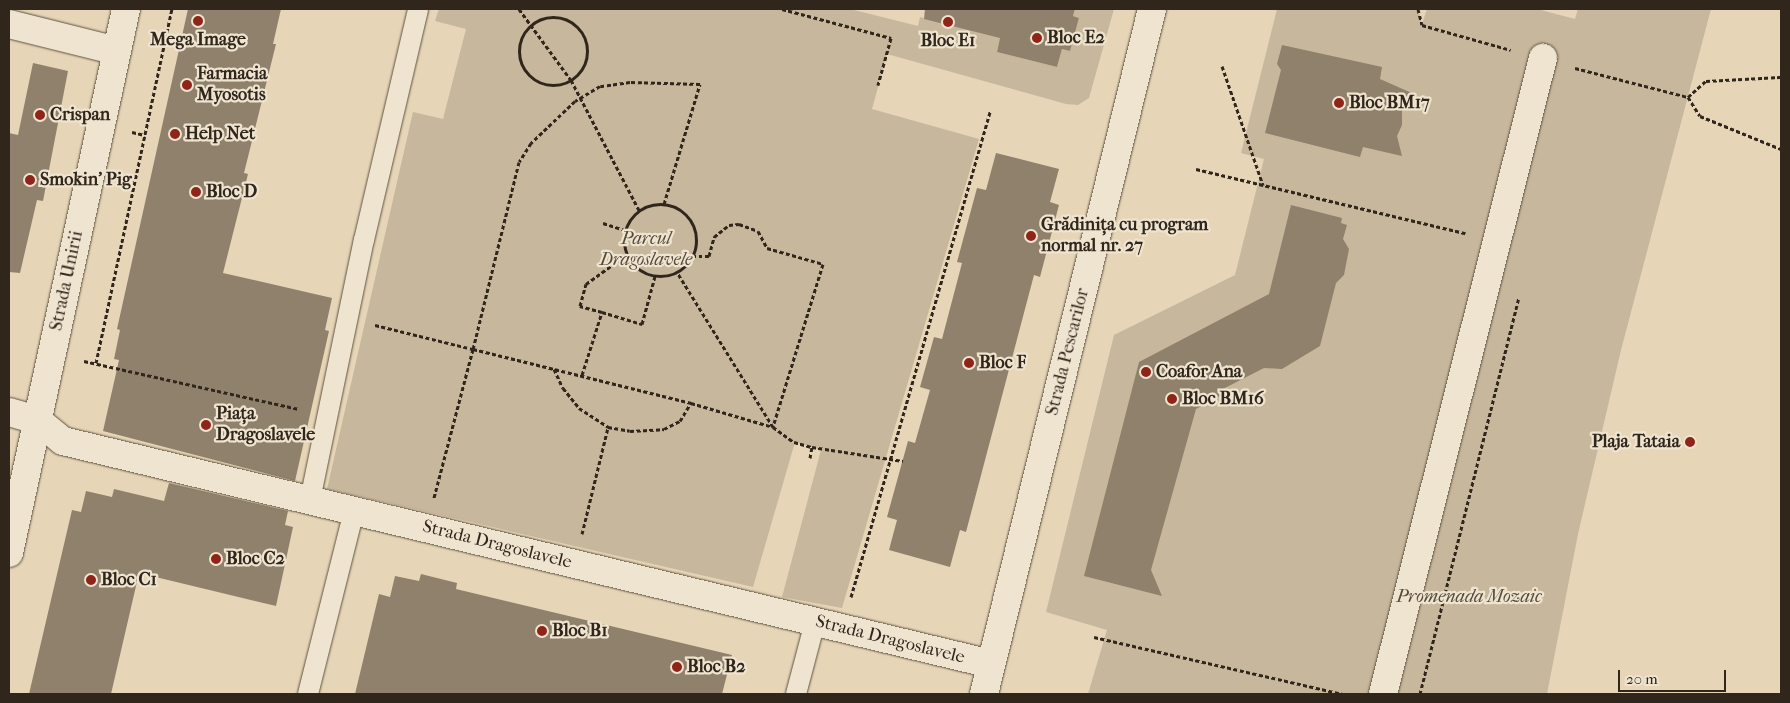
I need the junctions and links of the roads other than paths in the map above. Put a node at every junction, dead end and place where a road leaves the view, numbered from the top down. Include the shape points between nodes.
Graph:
1 (126, 9) edge
2 (418, 9) edge
3 (1152, 9) edge
4 (9, 24) edge
5 (117, 51) junction
6 (1543, 58) road end
7 (9, 412) edge
8 (37, 420) junction
9 (310, 500) junction
10 (354, 511) junction
11 (9, 553) edge
12 (815, 622) junction
13 (991, 664) junction
14 (308, 694) edge
15 (796, 694) edge
16 (984, 694) edge
17 (1383, 694) edge

1 - 5 street, Strada Unirii
2 - 9 lane
3 - 13 street, Strada Pescarilor
4 - 5 street
5 - 8 street, Strada Unirii
6 - 17 street
7 - 8 street, Strada Dragoslavele
8 - 9 street, Strada Dragoslavele via 63,441
8 - 11 street, Strada Unirii
9 - 10 street, Strada Dragoslavele
10 - 12 street, Strada Dragoslavele
10 - 14 lane
12 - 13 street, Strada Dragoslavele
12 - 15 lane
13 - 16 street, Strada Pescarilor

